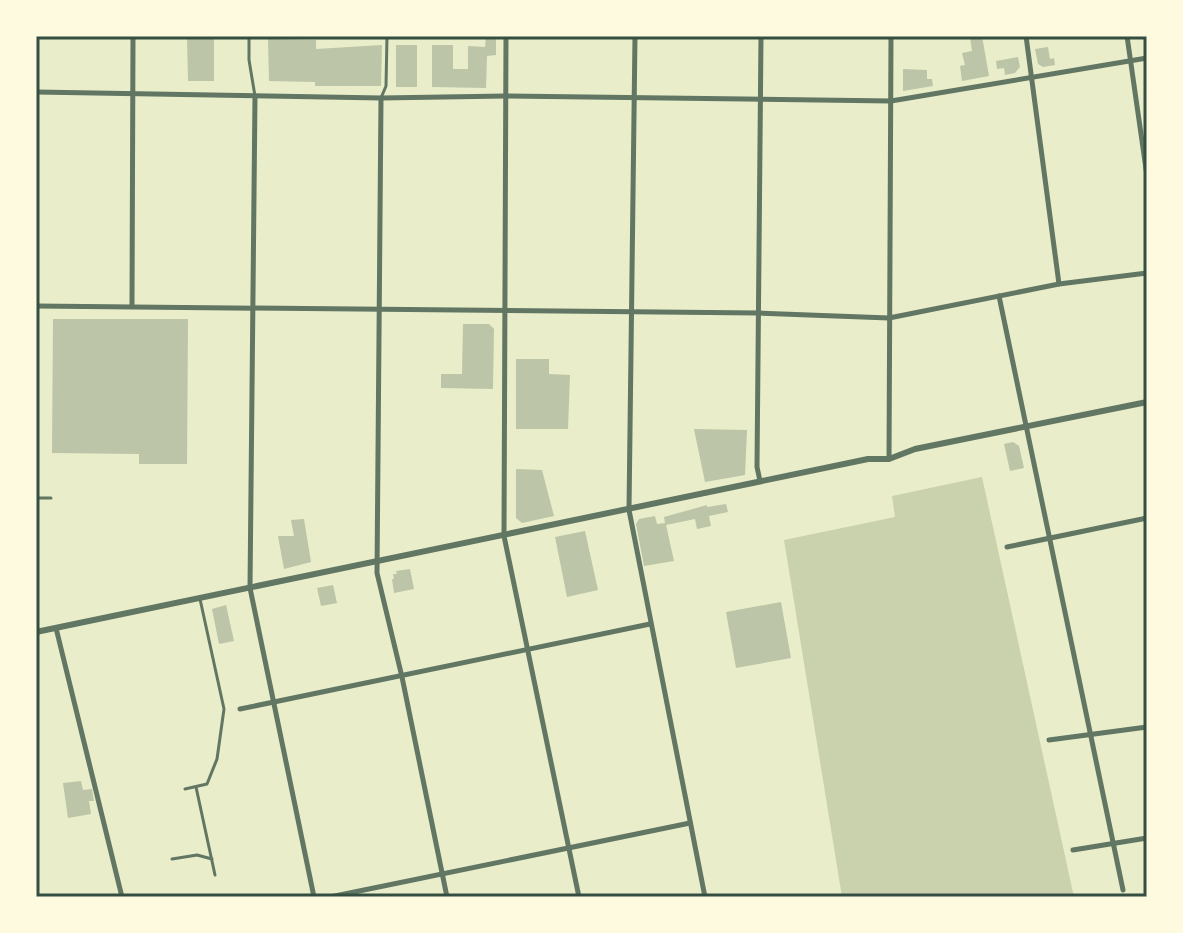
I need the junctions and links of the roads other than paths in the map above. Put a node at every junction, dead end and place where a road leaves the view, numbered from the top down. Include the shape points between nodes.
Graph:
1 (133, 36) edge
2 (249, 36) edge
3 (387, 36) edge
4 (506, 36) edge
5 (635, 36) edge
6 (761, 36) edge
7 (891, 36) edge
8 (1026, 36) edge
9 (1127, 36) edge
10 (1147, 58) edge
11 (1130, 61) junction
12 (1032, 78) junction
13 (36, 92) edge
14 (133, 93) junction
15 (255, 96) junction
16 (506, 96) junction
17 (635, 97) junction
18 (381, 98) junction
19 (760, 99) junction
20 (891, 101) junction
21 (1147, 176) edge
22 (1147, 273) edge
23 (1059, 284) junction
24 (999, 296) junction
25 (36, 306) edge
26 (132, 306) junction
27 (253, 307) junction
28 (379, 309) junction
29 (506, 310) junction
30 (631, 311) junction
31 (758, 313) junction
32 (889, 318) junction
33 (1147, 402) edge
34 (1026, 428) junction
35 (889, 459) junction
36 (760, 482) junction
37 (36, 498) edge
38 (51, 498) dead end
39 (629, 510) junction
40 (1147, 518) edge
41 (504, 536) junction
42 (1049, 538) junction
43 (1007, 547) dead end
44 (376, 561) junction
45 (250, 588) junction
46 (200, 597) junction
47 (650, 624) junction
48 (56, 628) junction
49 (36, 632) edge
50 (527, 648) junction
51 (402, 677) junction
52 (273, 703) junction
53 (240, 709) dead end
54 (1147, 727) edge
55 (1089, 735) junction
56 (1049, 740) dead end
57 (196, 787) junction
58 (185, 789) dead end
59 (690, 823) junction
60 (1147, 838) edge
61 (1112, 843) junction
62 (569, 848) junction
63 (1073, 850) dead end
64 (172, 859) dead end
65 (212, 859) junction
66 (442, 874) junction
67 (215, 875) dead end
68 (1123, 890) dead end
69 (122, 897) edge
70 (314, 897) edge
71 (330, 897) edge
72 (447, 897) edge
73 (579, 897) edge
74 (705, 897) edge

1 - 14 street
2 - 15 lane
3 - 18 lane
4 - 16 street
5 - 17 street
6 - 19 street
7 - 20 street
8 - 12 street
9 - 11 street
10 - 11 street
11 - 12 street
11 - 21 street
12 - 20 street
12 - 23 street
13 - 14 street
14 - 15 street
14 - 26 street
15 - 18 street
15 - 27 street
16 - 17 street
16 - 18 street
16 - 29 street
17 - 19 street
17 - 30 street
18 - 28 street
19 - 20 street
19 - 31 street
20 - 32 street
22 - 23 street
23 - 24 street
24 - 32 street
24 - 34 street
25 - 26 street
26 - 27 street
27 - 28 street
27 - 45 street
28 - 29 street
28 - 44 street
29 - 30 street
29 - 41 street
30 - 31 street
30 - 39 street
31 - 32 street
31 - 36 street
32 - 35 street
33 - 34 street
34 - 35 street via 915,449
34 - 42 street
35 - 36 street
36 - 39 street
37 - 38 lane
39 - 41 street
39 - 47 street
40 - 42 street
41 - 44 street
41 - 50 street
42 - 43 street
42 - 55 street
44 - 45 street
44 - 51 street
45 - 46 street
45 - 52 street
46 - 48 street
46 - 57 lane via 224,709 217,759 207,784
47 - 50 street
47 - 59 street
48 - 49 street
48 - 69 street
50 - 51 street
50 - 62 street
51 - 52 street
51 - 66 street
52 - 53 street
52 - 70 street
54 - 55 street
55 - 56 street
55 - 61 street
57 - 58 lane
57 - 65 lane
59 - 62 street
59 - 74 street
60 - 61 street
61 - 63 street
61 - 68 street
62 - 66 street
62 - 73 street
64 - 65 lane
65 - 67 lane
66 - 71 street
66 - 72 street

